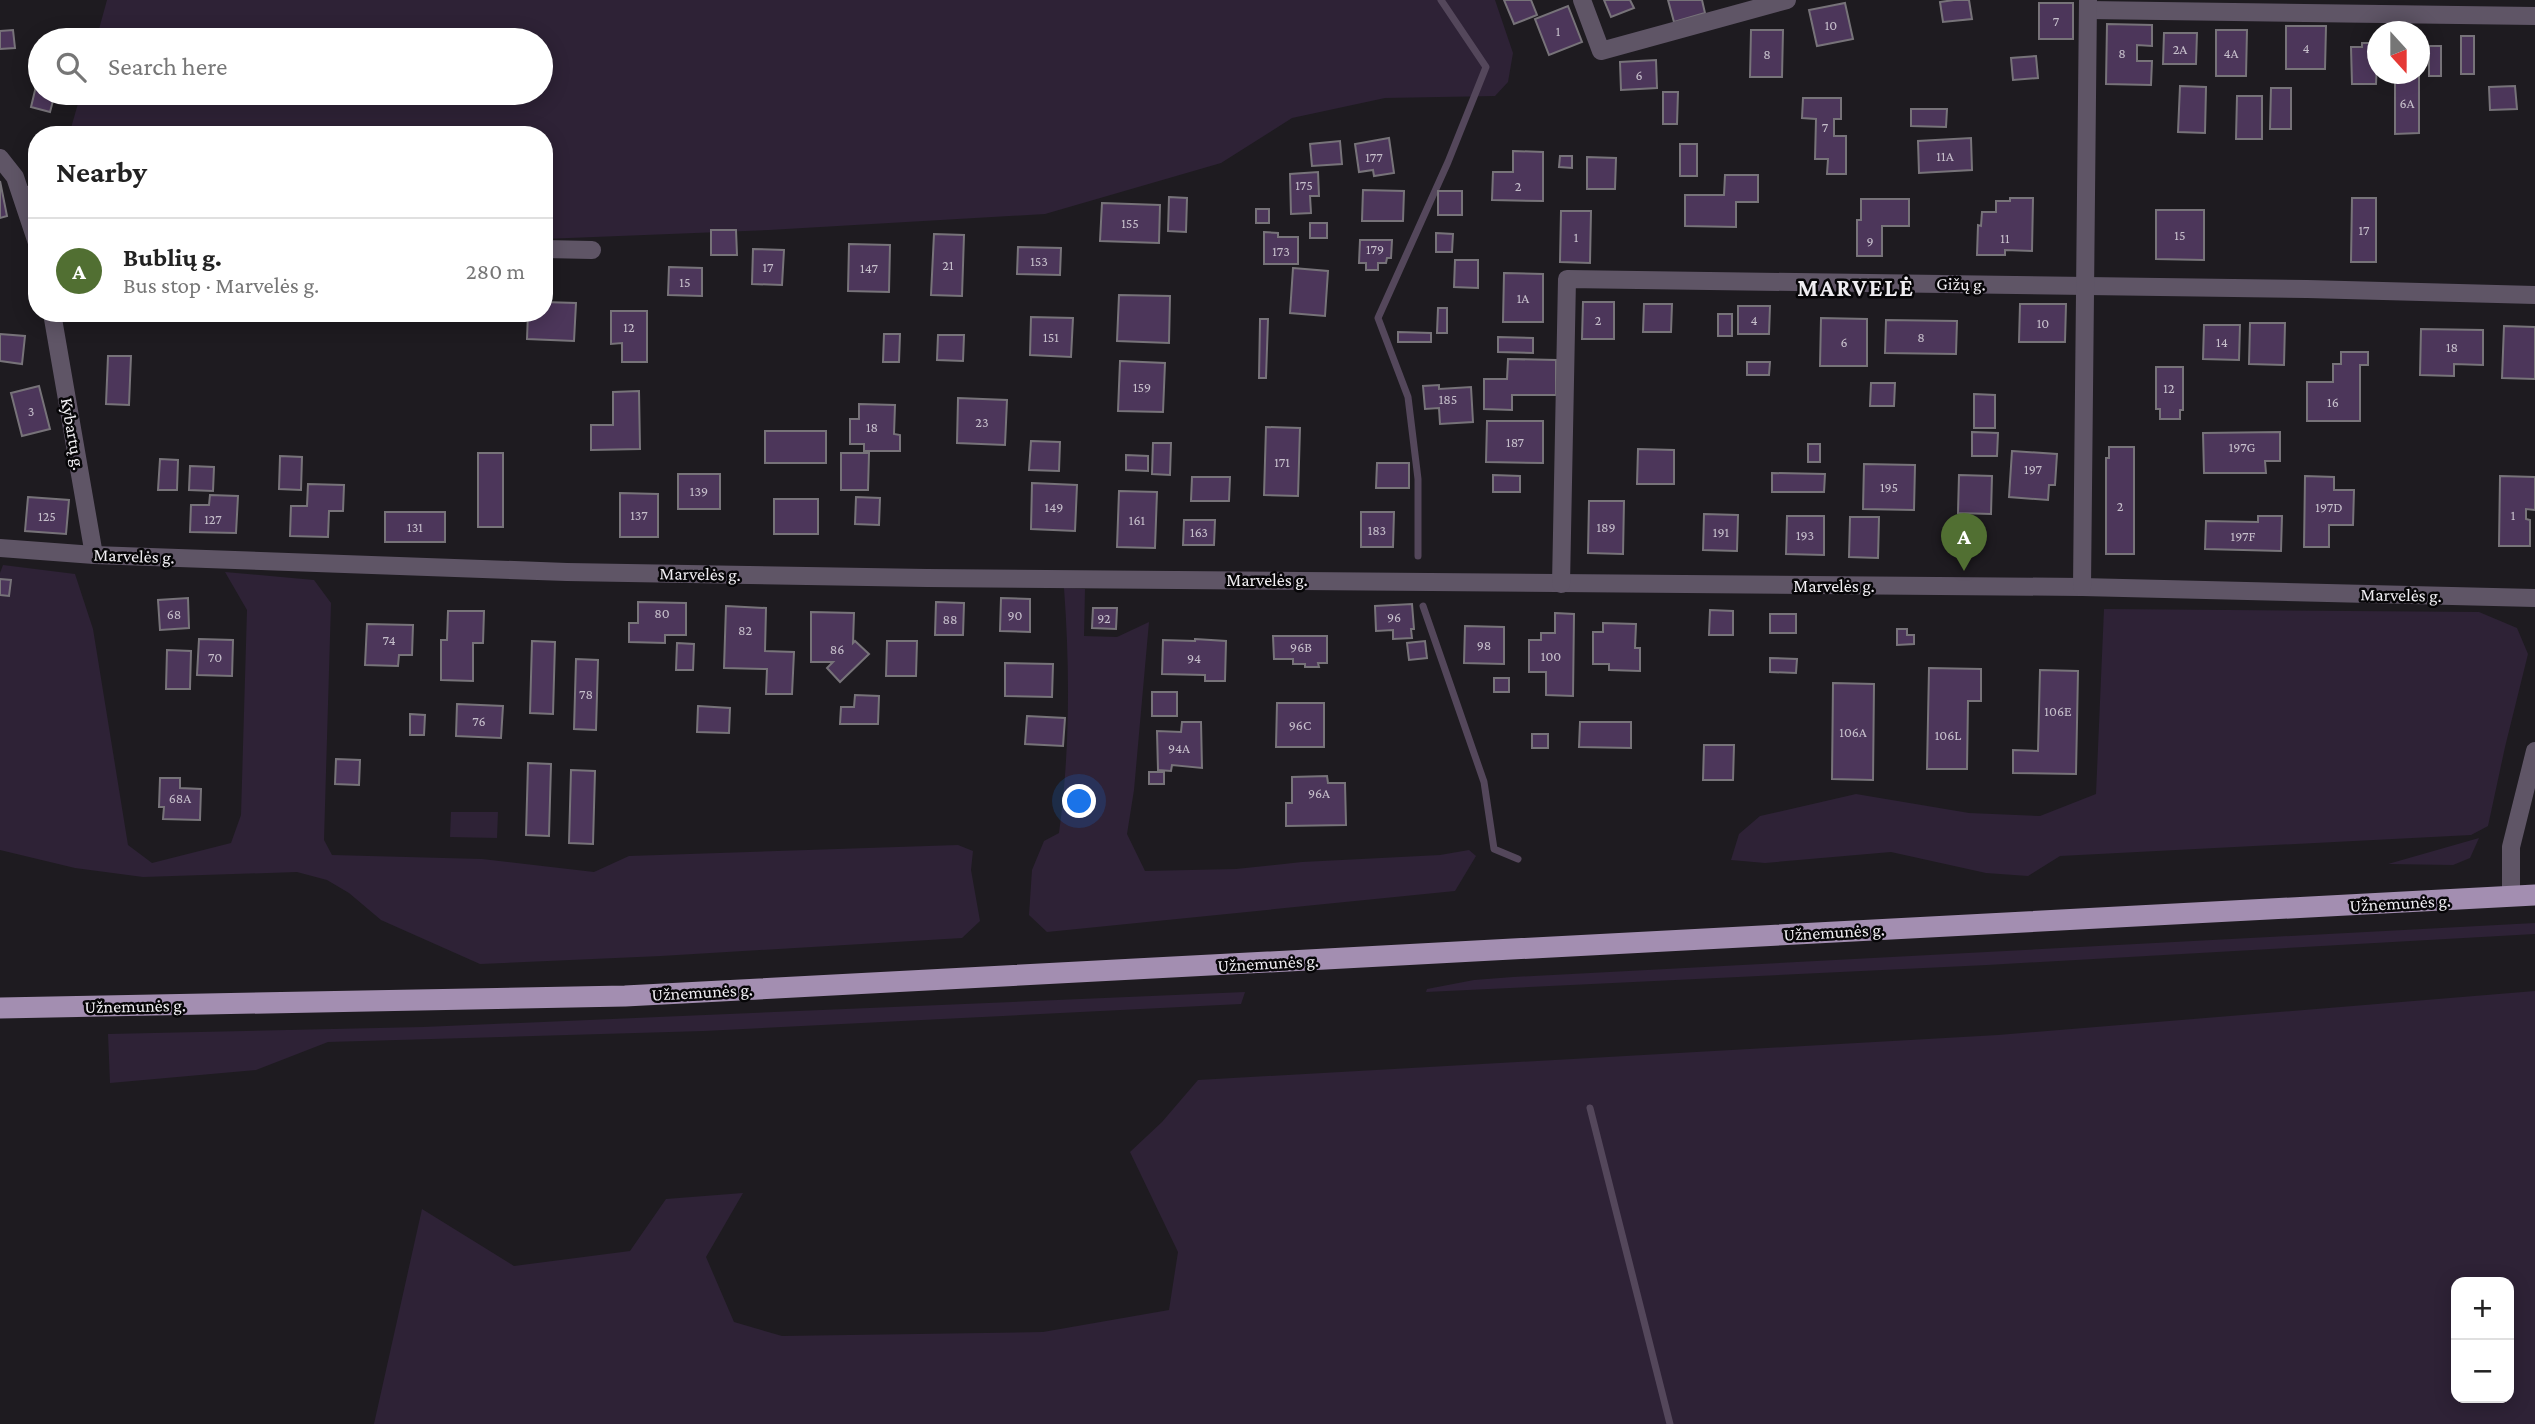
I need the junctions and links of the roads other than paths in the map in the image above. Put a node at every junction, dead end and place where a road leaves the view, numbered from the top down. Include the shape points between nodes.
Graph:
1 (1583, 0) edge
2 (1787, 0) edge
3 (2088, 5) edge
4 (2535, 16) edge
5 (0, 158) edge
6 (28, 216) edge
7 (553, 250) edge
8 (592, 250) dead end
9 (2085, 286) junction
10 (2535, 295) edge
11 (53, 322) edge
12 (0, 548) edge
13 (94, 555) junction
14 (1561, 584) junction
15 (2082, 587) junction
16 (2535, 598) edge
17 (2535, 751) edge
18 (2535, 895) edge
19 (2511, 897) junction
20 (0, 1008) edge

1 - 2 street via 1601,51
3 - 4 street
3 - 9 street
5 - 6 street via 15,177
7 - 8 street
9 - 10 street, Gižų g.
9 - 14 street, Gižų g. via 1567,279
9 - 15 street
11 - 13 street, Kybartų g.
12 - 13 street, Marvelės g.
13 - 14 street, Marvelės g. via 567,572
14 - 15 street, Marvelės g.
15 - 16 street, Marvelės g.
17 - 19 street via 2511,847
18 - 19 main road, Užnemunės g.
19 - 20 main road, Užnemunės g. via 625,996

